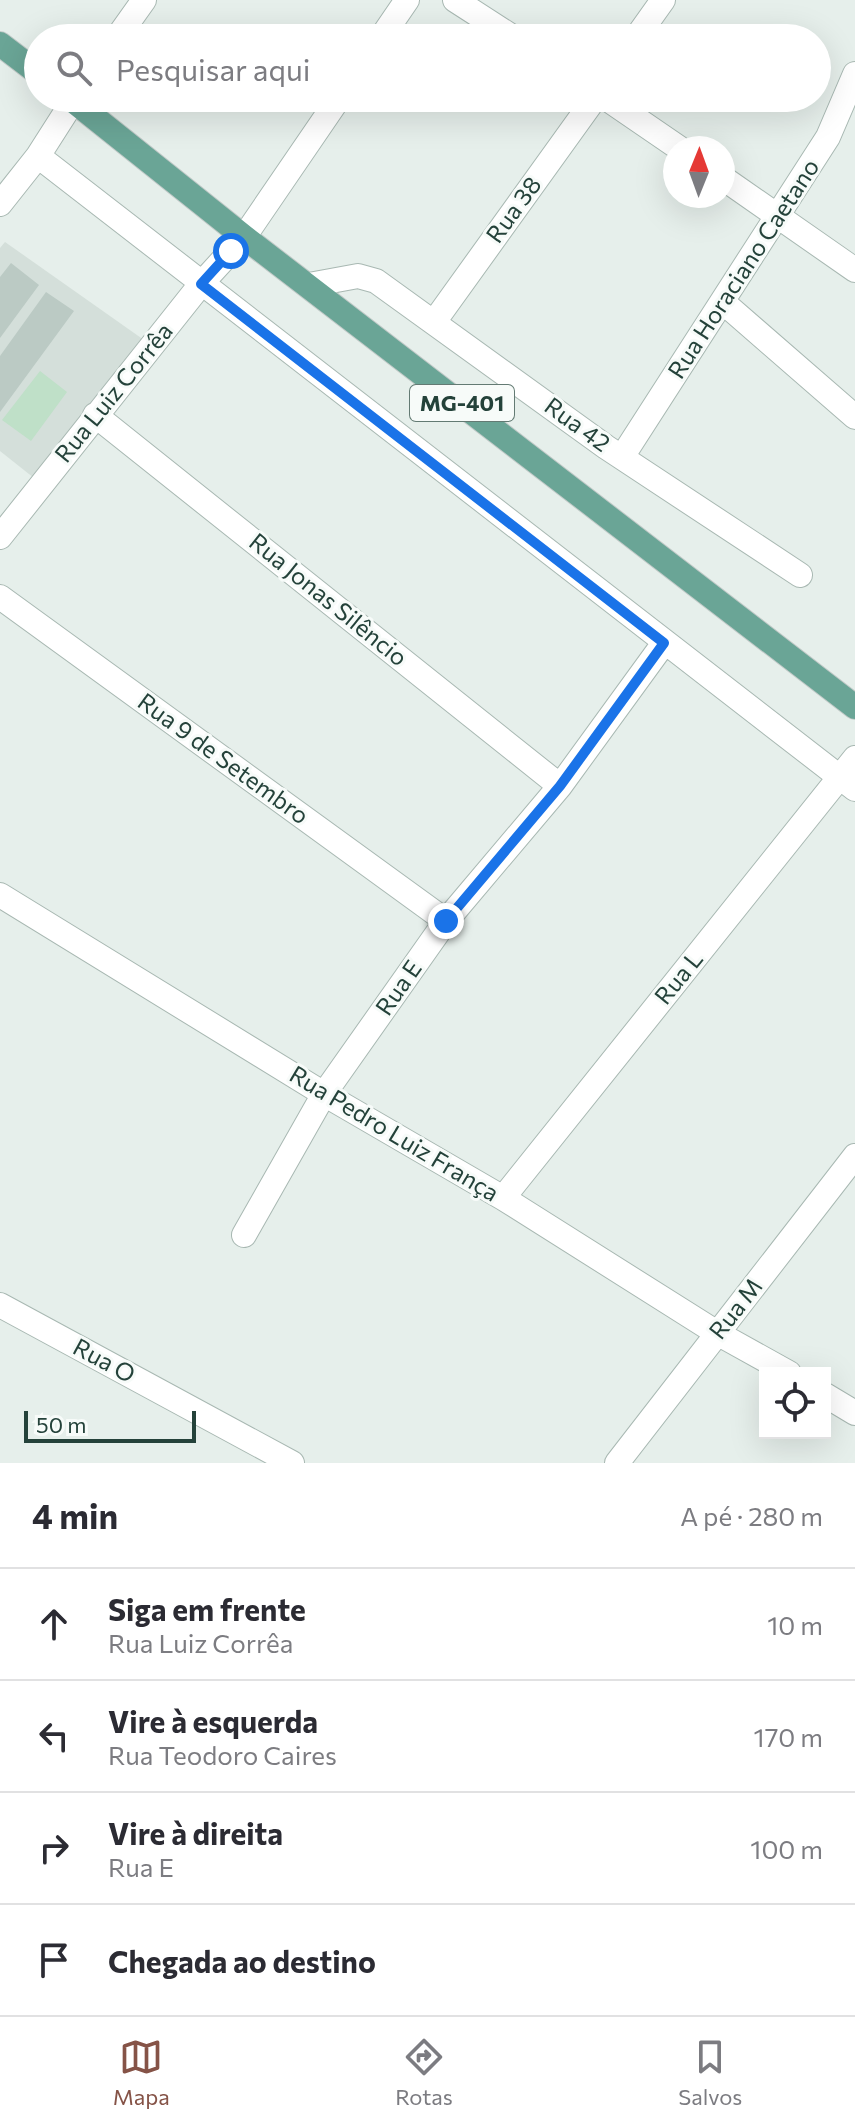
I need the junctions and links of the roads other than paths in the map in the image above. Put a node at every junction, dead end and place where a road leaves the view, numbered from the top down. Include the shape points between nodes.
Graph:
1 (144, 0) edge
2 (407, 0) edge
3 (455, 0) edge
4 (663, 0) edge
5 (127, 24) edge
6 (391, 24) edge
7 (492, 24) edge
8 (646, 24) edge
9 (0, 44) edge
10 (24, 62) edge
11 (855, 74) edge
12 (65, 112) edge
13 (88, 112) edge
14 (329, 112) edge
15 (585, 112) edge
16 (626, 112) edge
17 (663, 137) edge
18 (38, 156) junction
19 (735, 186) edge
20 (0, 204) edge
21 (779, 217) junction
22 (237, 244) junction
23 (855, 270) edge
24 (201, 284) junction
25 (309, 285) junction
26 (724, 303) junction
27 (434, 322) junction
28 (95, 415) junction
29 (855, 417) edge
30 (622, 457) junction
31 (0, 537) edge
32 (800, 575) dead end
33 (0, 597) edge
34 (664, 643) junction
35 (855, 707) edge
36 (855, 758) edge
37 (847, 783) edge
38 (560, 786) junction
39 (0, 895) edge
40 (446, 921) junction
41 (324, 1094) junction
42 (855, 1156) edge
43 (503, 1198) junction
44 (244, 1235) dead end
45 (0, 1305) edge
46 (717, 1333) junction
47 (778, 1367) edge
48 (831, 1399) edge
49 (855, 1413) edge
50 (292, 1463) edge
51 (617, 1463) edge

1 - 5 street
2 - 6 street
3 - 7 street
4 - 8 street
9 - 10 main road
11 - 21 street, Rua Horaciano Caetano via 828,137
12 - 18 street
13 - 22 main road, MG-401
14 - 22 street, Rua Luiz Corrêa
15 - 27 street, Rua 38
16 - 17 street
18 - 20 street
18 - 24 street
19 - 21 street
21 - 23 street
21 - 26 street, Rua Horaciano Caetano
22 - 24 street, Rua Luiz Corrêa
22 - 25 main road, MG-401
24 - 28 street, Rua Luiz Corrêa
24 - 34 street
25 - 27 street, Rua 42 via 358,276 376,281
25 - 35 main road, MG-401
26 - 29 street
26 - 30 street, Rua Horaciano Caetano
27 - 30 street, Rua 42
28 - 31 street, Rua Luiz Corrêa
28 - 38 street, Rua Jonas Silêncio
30 - 32 street, Rua 42
33 - 40 street, Rua 9 de Setembro
34 - 37 street
34 - 38 street, Rua E
36 - 37 street, Rua L
37 - 43 street, Rua L
38 - 40 street, Rua E
39 - 41 street, Rua Pedro Luiz França
40 - 41 street, Rua E
41 - 43 street, Rua Pedro Luiz França
41 - 44 street, Rua E
42 - 46 street, Rua M
43 - 46 street, Rua Pedro Luiz França
45 - 50 street, Rua O
46 - 47 street, Rua Pedro Luiz França
46 - 51 street, Rua M
48 - 49 street

